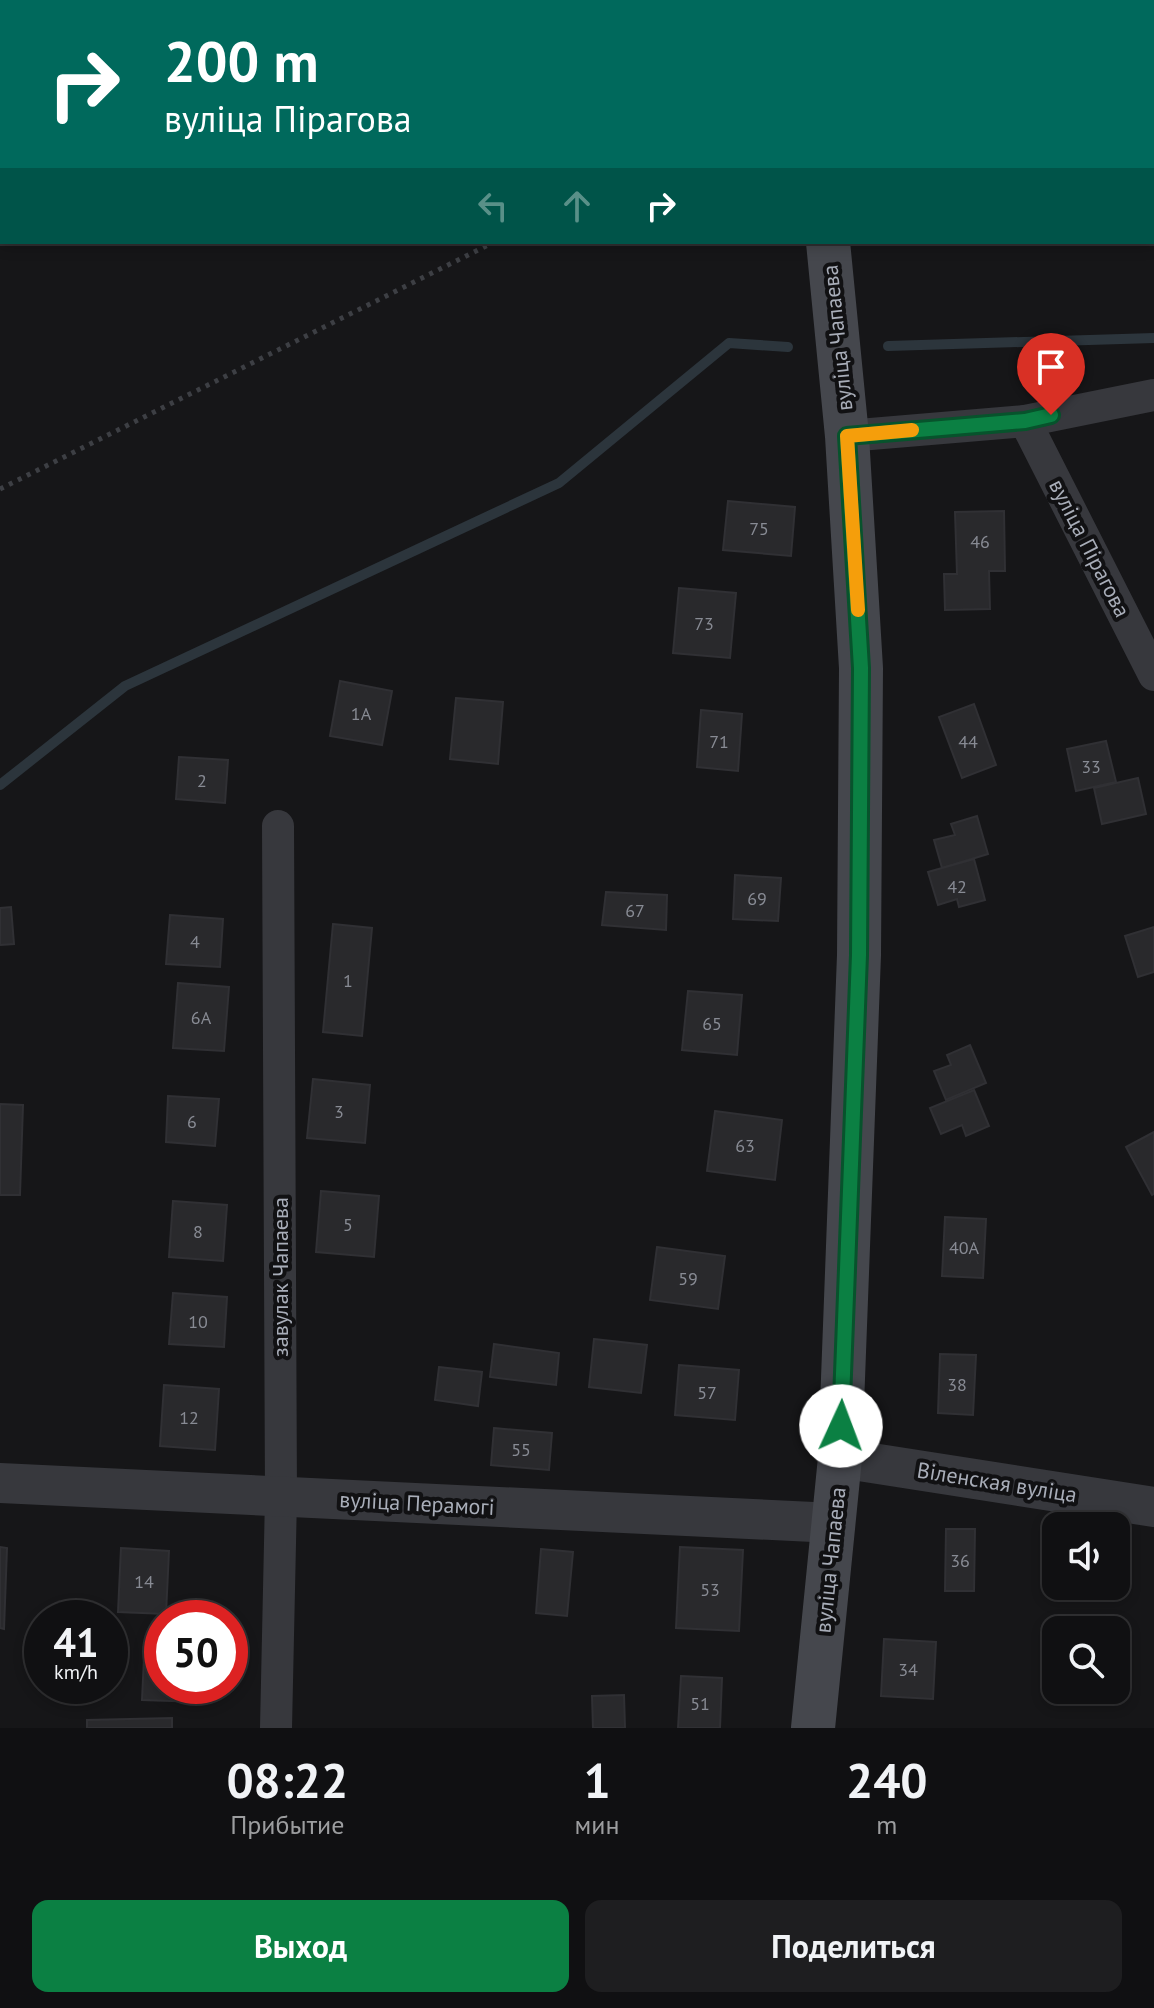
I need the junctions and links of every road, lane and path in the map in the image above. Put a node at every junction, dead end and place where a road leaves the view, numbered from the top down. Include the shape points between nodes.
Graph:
1 (490, 244) edge
2 (828, 244) edge
3 (1154, 395) edge
4 (1025, 421) junction
5 (847, 436) junction
6 (0, 489) edge
7 (1154, 675) edge
8 (278, 826) dead end
9 (840, 1458) junction
10 (0, 1483) edge
11 (281, 1497) junction
12 (1154, 1507) edge
13 (834, 1523) junction
14 (276, 1728) edge
15 (813, 1728) edge

1 - 6 path
2 - 5 main road, вуліца Чапаева
3 - 4 street
4 - 5 street
4 - 7 street, вуліца Пірагова
5 - 9 main road, вуліца Чапаева via 861,668 860,892
8 - 11 street, завулак Чапаева
9 - 12 street, Віленская вуліца
9 - 13 main road, вуліца Чапаева
10 - 11 street, вуліца Перамогі
11 - 13 street, вуліца Перамогі
11 - 14 street, завулак Чапаева
13 - 15 main road, вуліца Чапаева

